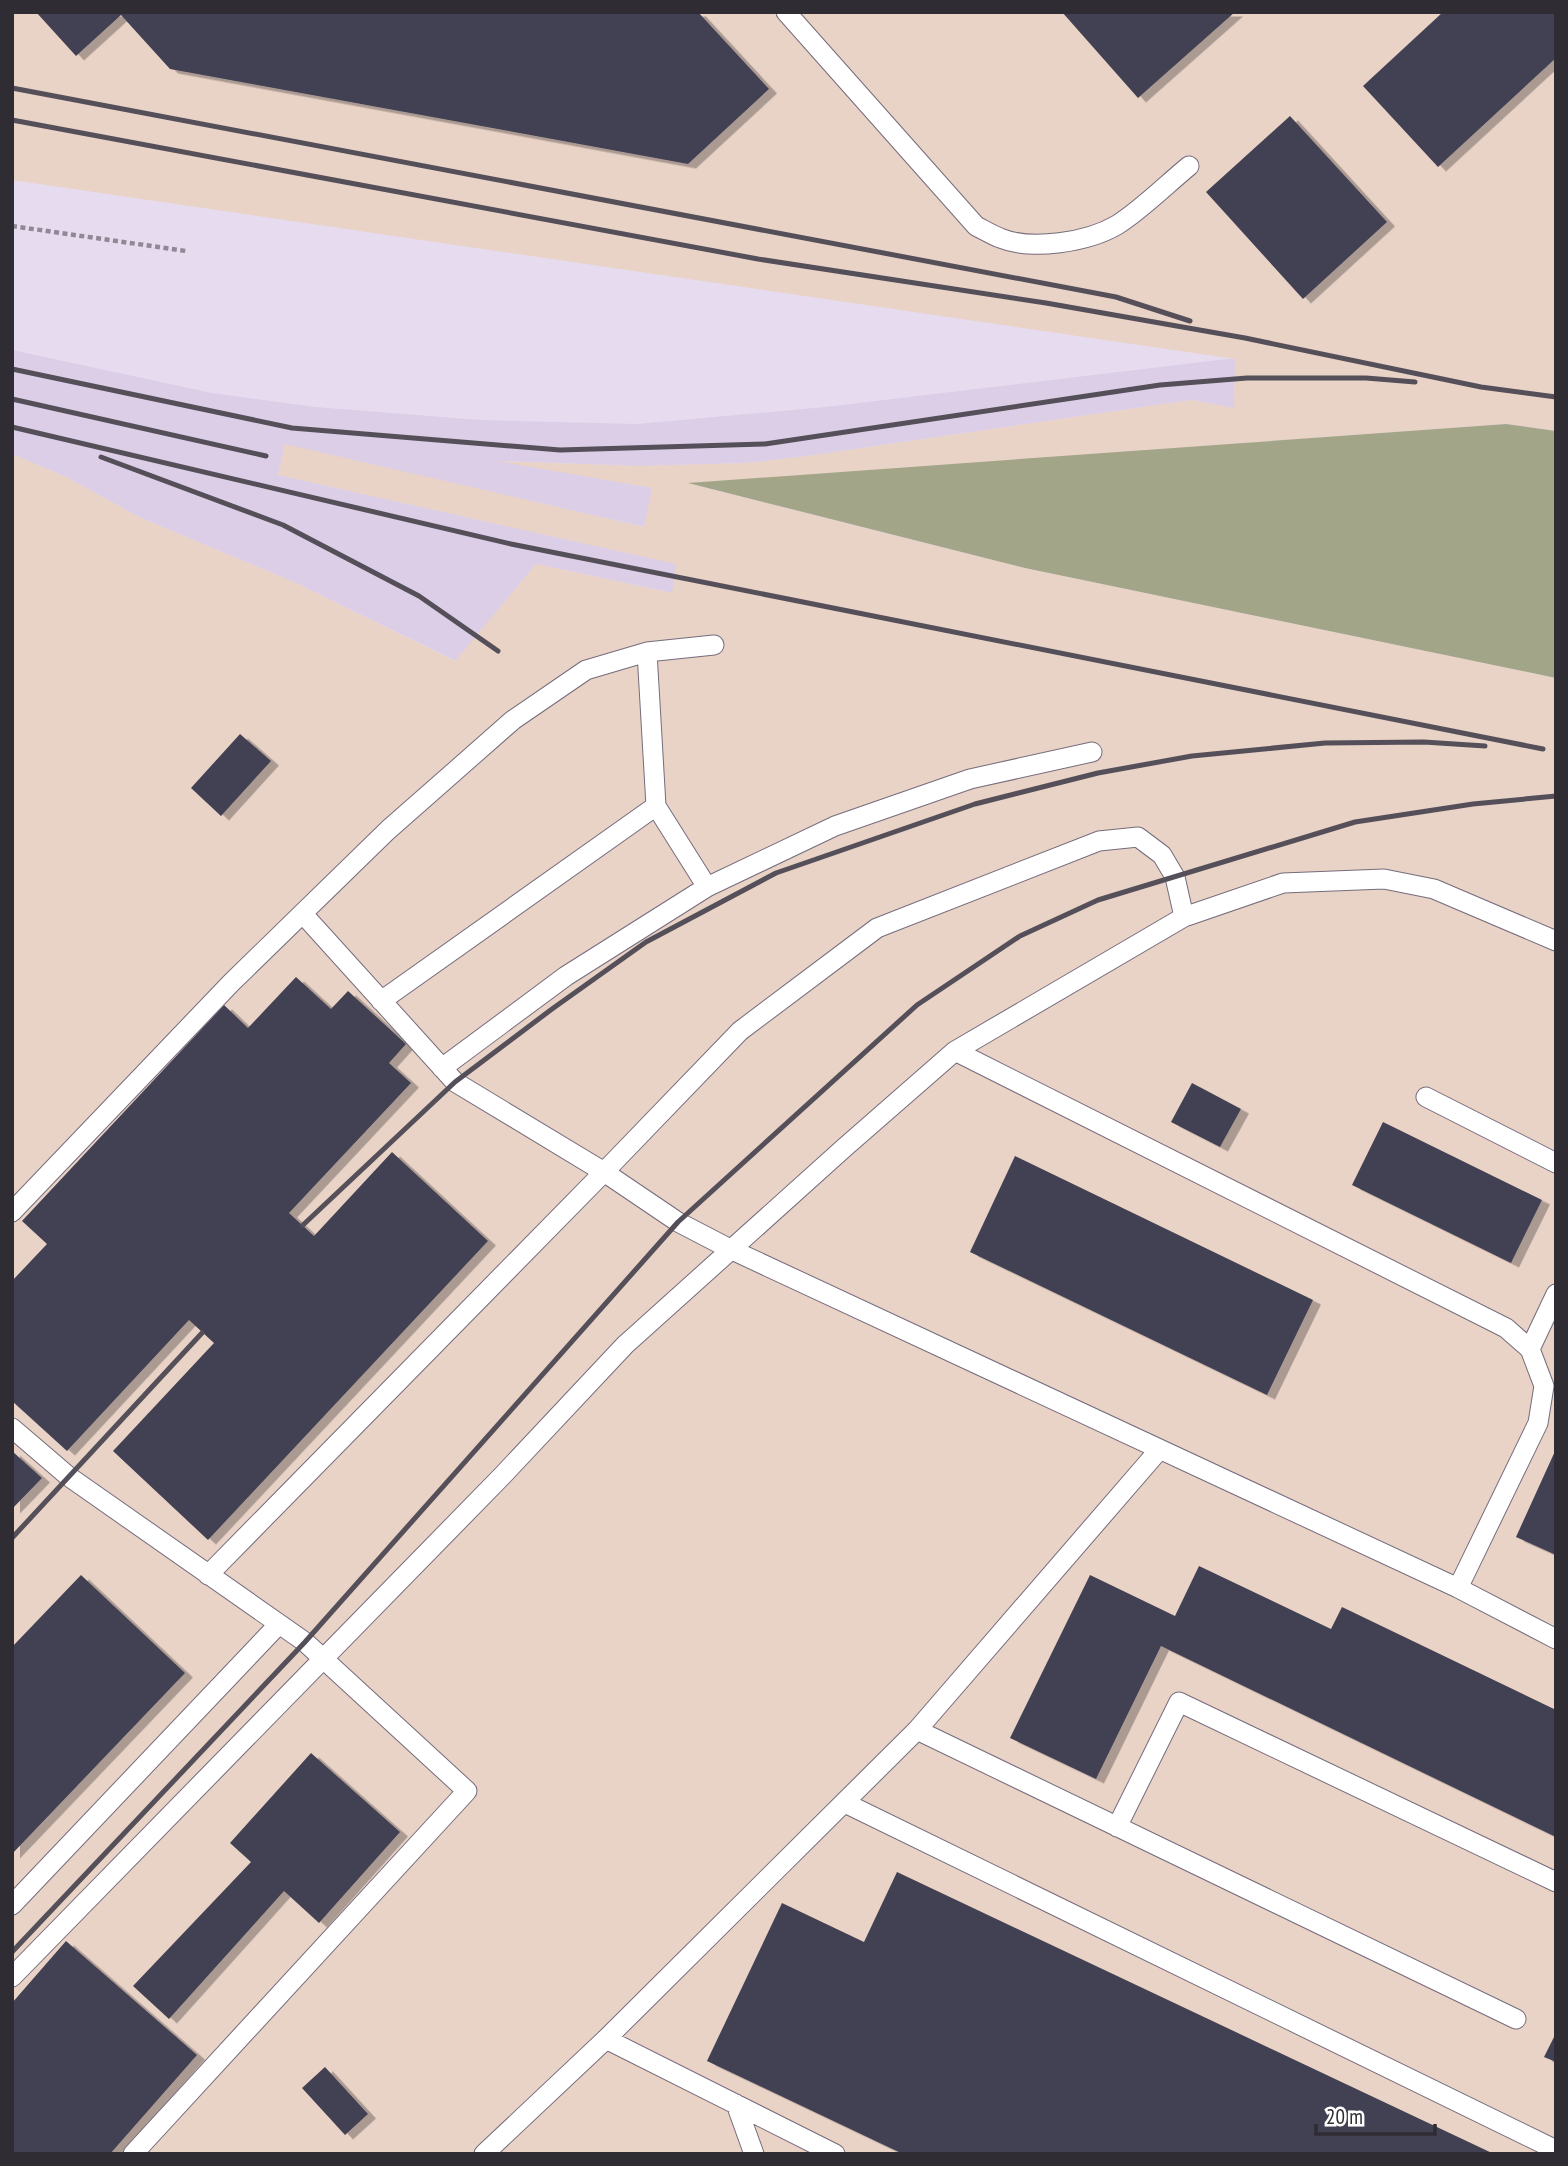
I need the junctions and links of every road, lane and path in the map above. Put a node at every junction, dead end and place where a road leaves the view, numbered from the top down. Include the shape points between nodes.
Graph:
1 (786, 12) edge
2 (1189, 166) dead end
3 (12, 226) edge
4 (186, 251) dead end
5 (714, 645) dead end
6 (647, 652) junction
7 (1092, 752) dead end
8 (656, 806) junction
9 (707, 887) junction
10 (303, 914) junction
11 (1184, 917) junction
12 (1556, 942) edge
13 (381, 1000) junction
14 (955, 1051) junction
15 (442, 1068) junction
16 (1426, 1097) dead end
17 (1556, 1163) edge
18 (604, 1172) junction
19 (12, 1212) edge
20 (730, 1249) junction
21 (1556, 1294) edge
22 (1530, 1349) junction
23 (12, 1428) edge
24 (1159, 1450) junction
25 (208, 1575) junction
26 (1458, 1588) junction
27 (279, 1624) junction
28 (1556, 1639) edge
29 (324, 1659) junction
30 (917, 1730) junction
31 (845, 1803) junction
32 (1117, 1826) junction
33 (1556, 1882) edge
34 (12, 1905) edge
35 (12, 1977) edge
36 (1516, 2019) dead end
37 (606, 2039) junction
38 (736, 2104) junction
39 (1556, 2150) edge
40 (133, 2154) edge
41 (484, 2154) edge
42 (754, 2154) edge
43 (835, 2154) edge

1 - 2 lane via 976,226 1002,240 1058,244 1093,237 1118,224
3 - 4 path
5 - 6 lane
6 - 8 lane
6 - 10 lane via 586,670 513,720 388,830
7 - 9 lane via 970,779 835,826
8 - 9 lane
8 - 13 lane
9 - 15 lane via 566,976
10 - 13 lane
10 - 19 lane
11 - 12 lane via 1283,883 1384,878 1434,888
11 - 14 lane
11 - 18 lane via 1175,877 1162,855 1138,837 1099,841 877,928 740,1031
13 - 15 lane
14 - 20 lane
14 - 22 lane via 1506,1328
15 - 18 lane via 455,1082
16 - 17 lane
18 - 20 lane via 678,1222
18 - 25 lane
20 - 24 lane
20 - 29 lane via 625,1345
21 - 22 lane
22 - 26 lane via 1544,1386 1538,1423
23 - 25 lane via 68,1476
24 - 26 lane
24 - 30 lane
25 - 27 lane
26 - 28 lane
27 - 29 lane
27 - 34 lane
29 - 35 lane
29 - 40 lane via 467,1791
30 - 31 lane
30 - 32 lane
31 - 37 lane
31 - 39 lane
32 - 33 lane via 1179,1702
32 - 36 lane
37 - 38 lane
37 - 41 lane
38 - 42 lane
38 - 43 lane

